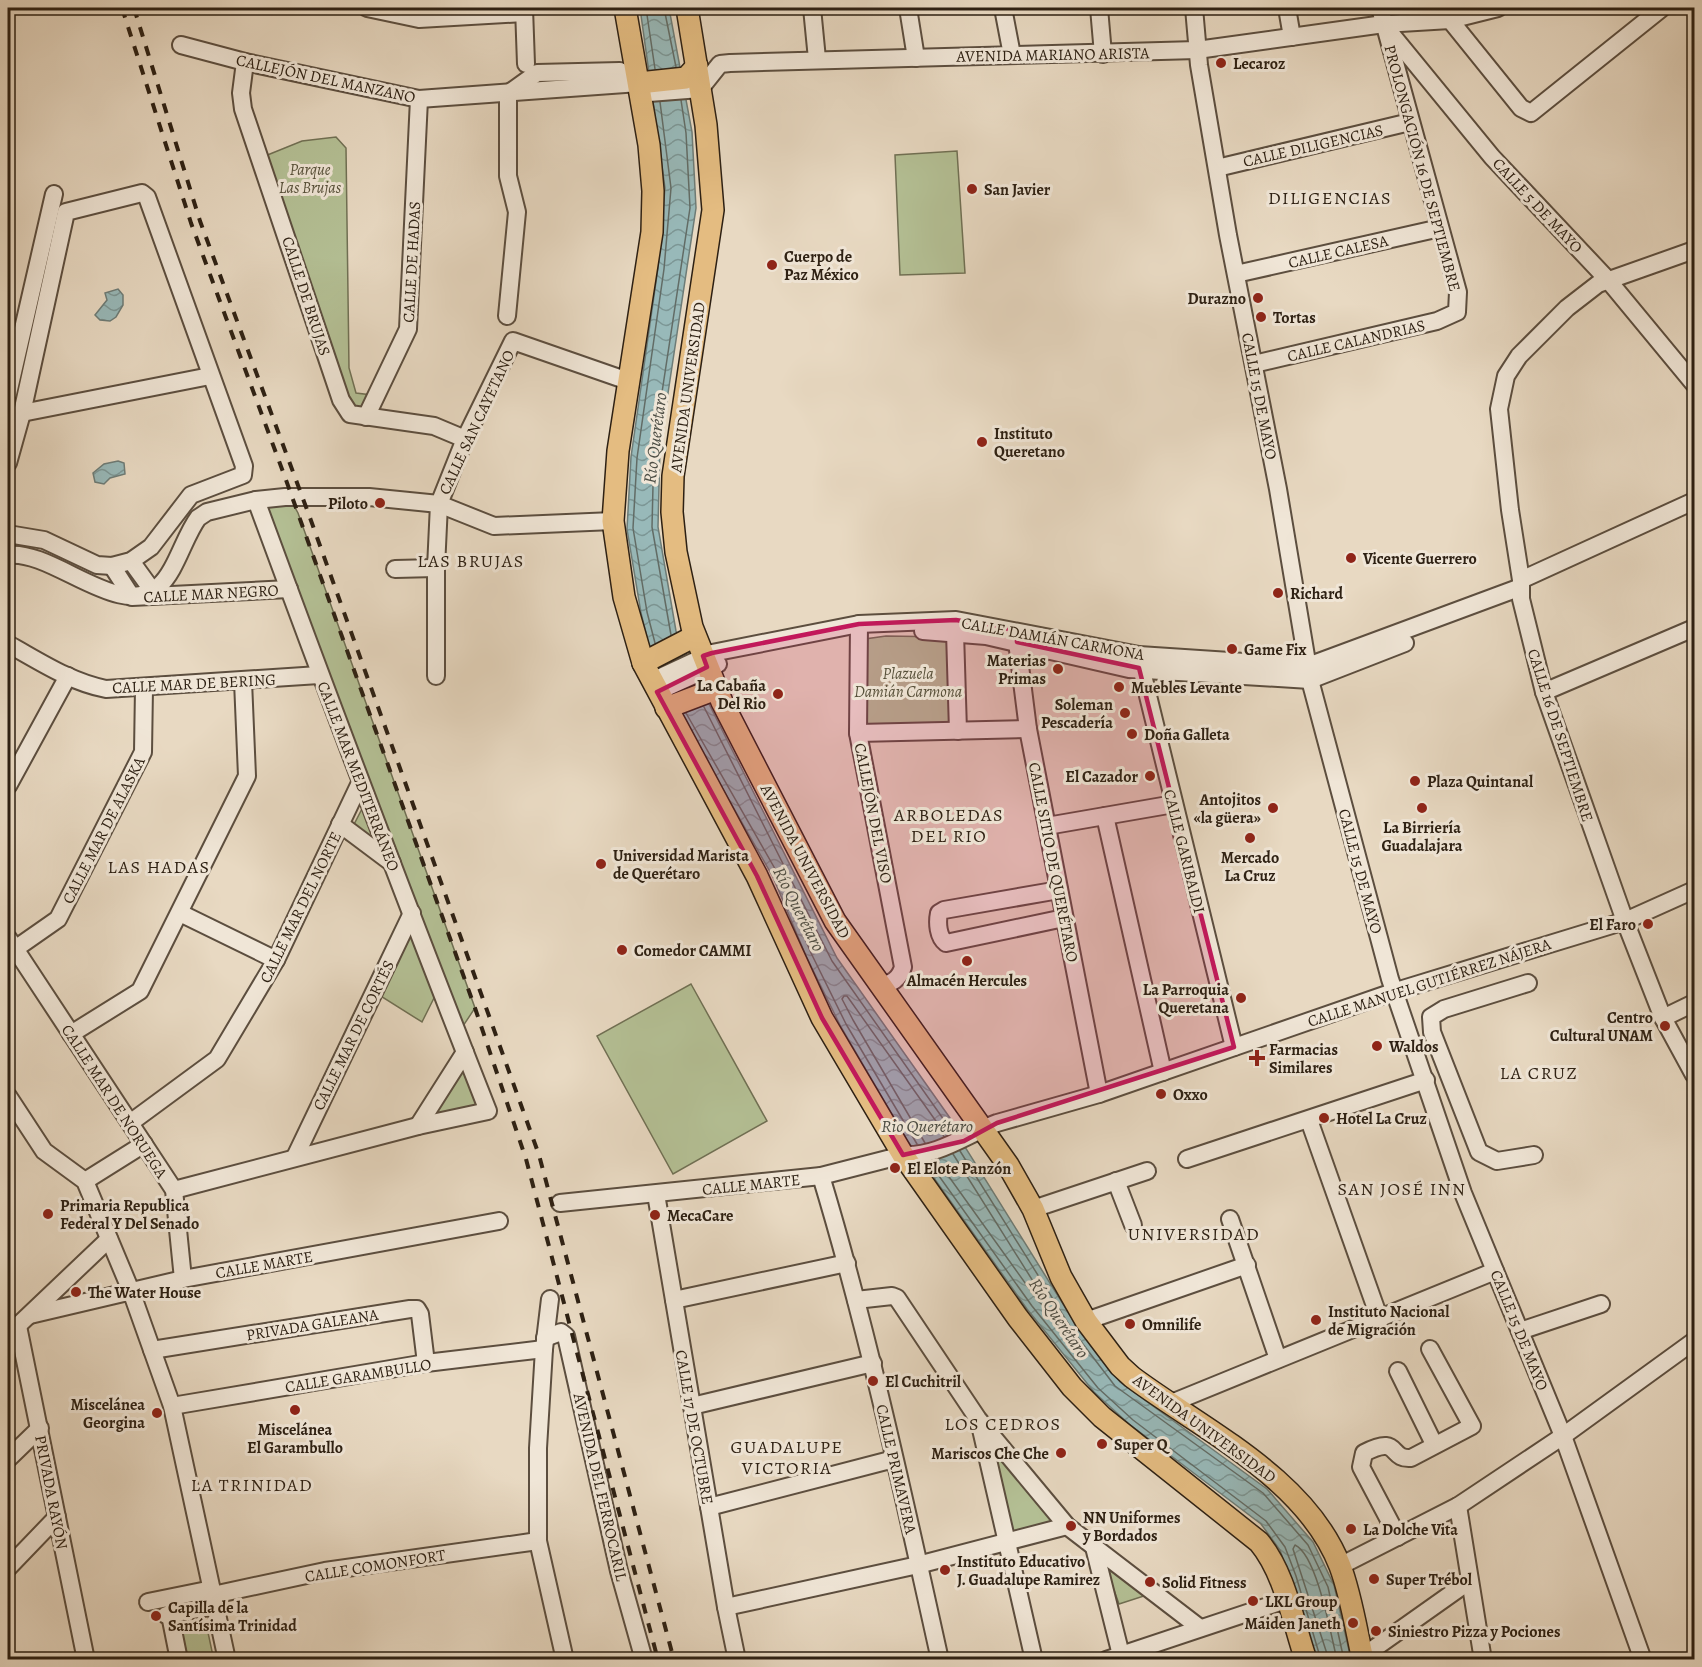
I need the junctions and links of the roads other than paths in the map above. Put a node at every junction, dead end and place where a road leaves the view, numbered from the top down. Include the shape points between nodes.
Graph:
1 (367, 8) edge
2 (625, 8) edge
3 (687, 8) edge
4 (812, 8) edge
5 (908, 8) edge
6 (1003, 8) edge
7 (1099, 8) edge
8 (1194, 8) edge
9 (1287, 8) edge
10 (1380, 8) edge
11 (1498, 8) edge
12 (1662, 8) edge
13 (524, 10) edge
14 (1450, 14) edge
15 (1384, 24) junction
16 (1292, 37) junction
17 (181, 45) dead end
18 (1197, 51) junction
19 (1103, 54) junction
20 (1012, 55) junction
21 (916, 58) junction
22 (817, 59) junction
23 (245, 62) junction
24 (526, 64) dead end
25 (720, 64) junction
26 (692, 75) junction
27 (647, 90) junction
28 (508, 94) junction
29 (419, 99) junction
30 (1410, 122) junction
31 (1217, 168) junction
32 (54, 194) dead end
33 (1440, 228) junction
34 (1695, 250) edge
35 (1236, 274) junction
36 (1608, 280) junction
37 (1457, 312) joint
38 (507, 316) dead end
39 (1254, 364) junction
40 (210, 376) junction
41 (628, 381) junction
42 (1695, 384) edge
43 (8, 394) edge
44 (22, 413) junction
45 (366, 417) junction
46 (465, 439) junction
47 (8, 463) edge
48 (256, 500) junction
49 (1695, 501) edge
50 (439, 504) junction
51 (613, 521) junction
52 (8, 534) edge
53 (8, 555) edge
54 (131, 561) junction
55 (112, 566) junction
56 (436, 568) junction
57 (395, 569) dead end
58 (289, 589) junction
59 (1521, 589) junction
60 (152, 590) junction
61 (132, 597) junction
62 (1695, 628) edge
63 (859, 629) junction
64 (955, 632) junction
65 (1016, 636) junction
66 (8, 644) edge
67 (697, 655) junction
68 (1139, 662) junction
69 (1309, 673) junction
70 (319, 675) junction
71 (68, 676) junction
72 (436, 676) dead end
73 (243, 681) junction
74 (658, 684) junction
75 (144, 688) junction
76 (711, 690) junction
77 (1544, 692) junction
78 (1028, 729) junction
79 (958, 731) junction
80 (858, 733) junction
81 (360, 783) junction
82 (8, 786) edge
83 (1174, 804) junction
84 (1106, 816) junction
85 (340, 824) junction
86 (1052, 825) junction
87 (393, 863) junction
88 (1059, 890) junction
89 (1695, 890) edge
90 (1033, 895) junction
91 (180, 913) junction
92 (412, 914) junction
93 (1064, 918) junction
94 (1625, 921) junction
95 (1040, 923) junction
96 (11, 943) edge
97 (276, 960) junction
98 (1528, 983) dead end
99 (879, 986) junction
100 (1393, 992) junction
101 (1695, 1003) edge
102 (1663, 1018) junction
103 (71, 1034) junction
104 (1234, 1047) junction
105 (465, 1052) junction
106 (1163, 1072) junction
107 (1695, 1075) edge
108 (1426, 1080) junction
109 (1099, 1094) junction
110 (8, 1096) edge
111 (1309, 1120) junction
112 (1465, 1121) junction
113 (130, 1124) junction
114 (418, 1126) junction
115 (982, 1128) junction
116 (1443, 1131) junction
117 (144, 1144) junction
118 (909, 1155) junction
119 (1534, 1155) dead end
120 (295, 1157) junction
121 (1187, 1159) dead end
122 (1147, 1171) dead end
123 (821, 1176) junction
124 (85, 1180) junction
125 (1116, 1181) junction
126 (174, 1190) junction
127 (656, 1194) junction
128 (560, 1203) dead end
129 (1033, 1209) junction
130 (1230, 1220) dead end
131 (499, 1221) dead end
132 (1133, 1225) dead end
133 (109, 1239) junction
134 (848, 1263) junction
135 (1247, 1265) junction
136 (1495, 1271) junction
137 (183, 1279) junction
138 (131, 1291) junction
139 (550, 1299) dead end
140 (674, 1300) junction
141 (856, 1300) junction
142 (1601, 1304) dead end
143 (1380, 1320) junction
144 (1086, 1321) junction
145 (19, 1325) edge
146 (1520, 1331) junction
147 (1695, 1341) edge
148 (544, 1343) junction
149 (1430, 1349) dead end
150 (152, 1350) junction
151 (1278, 1359) junction
152 (426, 1363) junction
153 (873, 1363) junction
154 (1398, 1371) dead end
155 (1169, 1404) junction
156 (172, 1406) junction
157 (692, 1406) junction
158 (978, 1419) junction
159 (40, 1428) junction
160 (1563, 1436) junction
161 (1434, 1444) junction
162 (8, 1459) edge
163 (894, 1459) junction
164 (1458, 1506) junction
165 (709, 1507) junction
166 (57, 1517) junction
167 (1067, 1526) junction
168 (1398, 1537) junction
169 (538, 1540) junction
170 (1009, 1542) junction
171 (1094, 1547) junction
172 (918, 1565) junction
173 (1340, 1566) junction
174 (8, 1568) edge
175 (1468, 1582) junction
176 (213, 1596) junction
177 (1286, 1600) junction
178 (148, 1602) dead end
179 (726, 1607) junction
180 (1200, 1628) junction
181 (1144, 1654) edge
182 (1482, 1654) dead end
183 (1113, 1657) edge
184 (1363, 1658) edge
185 (86, 1659) edge
186 (179, 1659) edge
187 (227, 1659) edge
188 (565, 1659) edge
189 (644, 1659) edge
190 (737, 1659) edge
191 (940, 1659) edge
192 (1034, 1659) edge
193 (1306, 1659) edge
194 (1643, 1659) edge

1 - 13 street via 419,20
2 - 27 main road
3 - 26 main road, AVENIDA UNIVERSIDAD
4 - 22 street
5 - 21 street
6 - 20 street
7 - 19 street
8 - 18 street, CALLE 15 DE MAYO
9 - 16 street
10 - 15 street, PROLONGACIÓN 16 DE SEPTIEMBRE
11 - 14 street, AVENIDA MARIANO ARISTA
12 - 14 street via 1531,113 1521,108
13 - 24 street
14 - 15 street, AVENIDA MARIANO ARISTA
15 - 16 street, AVENIDA MARIANO ARISTA
15 - 30 street, PROLONGACIÓN 16 DE SEPTIEMBRE
15 - 36 street, CALLE 5 DE MAYO via 1492,157
16 - 18 street, AVENIDA MARIANO ARISTA
17 - 23 street, CALLEJÓN DEL MANZANO
18 - 19 street, AVENIDA MARIANO ARISTA
18 - 31 street, CALLE 15 DE MAYO
19 - 20 street, AVENIDA MARIANO ARISTA
20 - 21 street, AVENIDA MARIANO ARISTA
21 - 22 street, AVENIDA MARIANO ARISTA
22 - 25 street, AVENIDA MARIANO ARISTA
23 - 29 street, CALLEJÓN DEL MANZANO
23 - 45 street, CALLE DE BRUJAS via 243,109 341,400 350,414
25 - 26 street
25 - 26 street, AVENIDA MARIANO ARISTA via 706,55
26 - 27 main road
26 - 67 main road, AVENIDA UNIVERSIDAD via 706,125 713,224 679,430 672,512 677,563
27 - 28 street, CALLEJÓN DEL MANZANO
27 - 41 main road via 652,232
28 - 29 street, CALLEJÓN DEL MANZANO
28 - 38 street via 508,176 516,212
29 - 45 street, CALLE DE HADAS via 408,329
30 - 31 street, CALLE DILIGENCIAS
30 - 33 street, PROLONGACIÓN 16 DE SEPTIEMBRE
31 - 35 street, CALLE 15 DE MAYO
32 - 43 street
33 - 35 street, CALLE CALESA
33 - 37 street, PROLONGACIÓN 16 DE SEPTIEMBRE via 1458,292
34 - 36 street, CALLE 16 DE SEPTIEMBRE
35 - 39 street, CALLE 15 DE MAYO
36 - 42 street, CALLE 5 DE MAYO
36 - 59 street, CALLE 16 DE SEPTIEMBRE via 1567,308 1535,338 1506,376 1498,409
37 - 39 street, CALLE CALANDRIAS via 1437,321
39 - 69 street, CALLE 15 DE MAYO
40 - 44 street
40 - 44 street via 147,197 135,193 66,212
40 - 54 street via 244,466 243,475 191,495 151,547
41 - 46 street, CALLE SAN CAYETANO via 513,341
41 - 51 main road
44 - 47 street
45 - 46 street, CALLE DE BRUJAS via 434,426
46 - 50 street, CALLE SAN CAYETANO
48 - 50 street via 369,497
48 - 58 street, CALLE MAR MEDITERRÁNEO
48 - 60 street via 216,509 198,518 165,577
49 - 59 street, CALLE DAMIÁN CARMONA
50 - 51 street via 494,526
50 - 56 street, CALLE SAN CAYETANO
51 - 74 main road via 624,597
52 - 55 street via 44,540 82,560
53 - 61 street, CALLE MAR NEGRO via 36,557 104,589
54 - 55 street
54 - 60 street
55 - 61 street
56 - 57 street
56 - 72 street, CALLE SAN CAYETANO
58 - 61 street, CALLE MAR NEGRO
58 - 70 street, CALLE MAR MEDITERRÁNEO
59 - 69 street, CALLE DAMIÁN CARMONA
59 - 77 street, CALLE 16 DE SEPTIEMBRE
60 - 61 street
62 - 77 street
63 - 64 street, CALLE DAMIÁN CARMONA
63 - 65 street, CALLE DAMIÁN CARMONA via 956,620
63 - 67 street, CALLE DAMIÁN CARMONA
63 - 80 street, CALLEJÓN DEL VISO
64 - 65 street, CALLE DAMIÁN CARMONA
64 - 79 street
65 - 68 street, CALLE DAMIÁN CARMONA via 1078,645
65 - 78 street, CALLE SITIO DE QUERÉTARO
66 - 71 street, CALLE MAR DE BERING
67 - 74 main road
67 - 74 street, CALLE DAMIÁN CARMONA
67 - 76 main road, AVENIDA UNIVERSIDAD
68 - 69 street, CALLE DAMIÁN CARMONA
68 - 83 street, CALLE GARIBALDI
69 - 100 street, CALLE 15 DE MAYO
70 - 73 street, CALLE MAR DE BERING
70 - 81 street, CALLE MAR MEDITERRÁNEO
71 - 75 street, CALLE MAR DE BERING via 87,685
71 - 82 street
73 - 75 street, CALLE MAR DE BERING
73 - 91 street via 247,776
74 - 76 main road
74 - 118 main road via 757,876 822,1018
75 - 96 street, CALLE MAR DE ALASKA via 143,752 58,919
76 - 99 main road, AVENIDA UNIVERSIDAD via 835,921
77 - 94 street, CALLE 16 DE SEPTIEMBRE
78 - 79 street
78 - 86 street, CALLE SITIO DE QUERÉTARO
79 - 80 street
80 - 99 street, CALLEJÓN DEL VISO via 903,967 894,982
81 - 85 street, CALLE MAR DEL NORTE
81 - 87 street, CALLE MAR MEDITERRÁNEO
83 - 84 street
83 - 104 street, CALLE GARIBALDI
84 - 86 street
84 - 106 street
85 - 87 street
85 - 97 street, CALLE MAR DEL NORTE
86 - 88 street, CALLE SITIO DE QUERÉTARO
87 - 92 street, CALLE MAR MEDITERRÁNEO
88 - 90 street
88 - 93 street, CALLE SITIO DE QUERÉTARO
89 - 94 street, CALLE MANUEL GUTIÉRREZ NÁJERA
90 - 95 street
90 - 95 street via 944,910 939,913 940,936 946,943
91 - 97 street
91 - 103 street via 140,991
92 - 105 street, CALLE MAR MEDITERRÁNEO
92 - 120 street, CALLE MAR DE CORTÉS
93 - 95 street
93 - 109 street, CALLE SITIO DE QUERÉTARO
94 - 100 street, CALLE MANUEL GUTIÉRREZ NÁJERA
94 - 102 street, CALLE 16 DE SEPTIEMBRE
96 - 103 street, CALLE MAR DE NORUEGA
97 - 113 street, CALLE MAR DEL NORTE via 217,1059
98 - 112 street via 1444,1009 1431,1017 1432,1032
99 - 115 main road, AVENIDA UNIVERSIDAD
100 - 104 street, CALLE MANUEL GUTIÉRREZ NÁJERA
100 - 108 street, CALLE 15 DE MAYO
101 - 102 street
102 - 107 street, CALLE 16 DE SEPTIEMBRE
103 - 113 street, CALLE MAR DE NORUEGA
104 - 106 street, CALLE MANUEL GUTIÉRREZ NÁJERA
105 - 114 street
105 - 114 street, CALLE MAR MEDITERRÁNEO via 488,1110
106 - 109 street, CALLE MANUEL GUTIÉRREZ NÁJERA
108 - 111 street
108 - 116 street, CALLE 15 DE MAYO
109 - 115 street, CALLE MANUEL GUTIÉRREZ NÁJERA
110 - 124 street via 44,1151
111 - 121 street
111 - 143 street
112 - 116 street
112 - 119 street via 1479,1152 1490,1160
113 - 117 street, CALLE MAR DE NORUEGA
114 - 120 street, CALLE MAR MEDITERRÁNEO
115 - 118 street, CALLE MANUEL GUTIÉRREZ NÁJERA via 964,1140
115 - 129 main road, AVENIDA UNIVERSIDAD
116 - 136 street, CALLE 15 DE MAYO
117 - 124 street
117 - 126 street, CALLE MAR DE NORUEGA
118 - 123 street, CALLE MARTE
118 - 177 main road via 1018,1318 1072,1387 1102,1417 1259,1542 1275,1569
120 - 126 street, CALLE MAR MEDITERRÁNEO
122 - 125 street
123 - 127 street, CALLE MARTE
123 - 134 street, CALLE PRIMAVERA
124 - 133 street
125 - 129 street
125 - 132 street
126 - 137 street, CALLE MAR DE NORUEGA
127 - 128 street, CALLE MARTE
127 - 140 street, CALLE 17 DE OCTUBRE
129 - 144 main road, AVENIDA UNIVERSIDAD via 1061,1277
130 - 135 street
131 - 137 street, CALLE MARTE
133 - 138 street
133 - 145 street
134 - 140 street
134 - 141 street, CALLE PRIMAVERA
135 - 144 street
135 - 151 street
136 - 143 street
136 - 146 street, CALLE 15 DE MAYO
137 - 138 street, CALLE MARTE
138 - 145 street, CALLE MARTE
138 - 150 street
139 - 148 street
140 - 157 street, CALLE 17 DE OCTUBRE
141 - 153 street, CALLE PRIMAVERA
141 - 158 street via 897,1298
142 - 146 street
143 - 151 street
144 - 155 main road, AVENIDA UNIVERSIDAD via 1120,1366
145 - 159 street, PRIVADA RAYÓN
146 - 160 street, CALLE 15 DE MAYO
147 - 160 street
148 - 152 street, CALLE GARAMBULLO
148 - 169 street
148 - 189 street, AVENIDA DEL FERROCARIL via 561,1332 566,1336 619,1571
149 - 161 street via 1472,1426
150 - 152 street, PRIVADA GALEANA via 410,1309 420,1314
150 - 156 street
151 - 155 street
152 - 156 street, CALLE GARAMBULLO
153 - 157 street
153 - 163 street, CALLE PRIMAVERA
154 - 161 street
155 - 173 main road, AVENIDA UNIVERSIDAD via 1278,1480 1325,1536
156 - 176 street
157 - 165 street, CALLE 17 DE OCTUBRE
158 - 167 street
158 - 170 street
159 - 162 street
159 - 166 street, PRIVADA RAYÓN
160 - 164 street
160 - 194 street, CALLE 15 DE MAYO
161 - 168 street via 1405,1459 1385,1444 1364,1453 1361,1459 1361,1467
163 - 165 street
163 - 172 street, CALLE PRIMAVERA
164 - 168 street
164 - 175 street
165 - 179 street, CALLE 17 DE OCTUBRE
166 - 174 street
166 - 185 street, PRIVADA RAYÓN
167 - 170 street
167 - 171 street
168 - 173 street
169 - 176 street, CALLE COMONFORT via 326,1571
169 - 188 street
170 - 172 street
170 - 192 street
171 - 180 street
171 - 183 street
172 - 179 street
172 - 191 street, CALLE PRIMAVERA
173 - 184 main road, AVENIDA UNIVERSIDAD
175 - 182 street
175 - 184 street
176 - 178 street
176 - 186 street via 168,1618
176 - 187 street
177 - 180 street
177 - 193 main road
179 - 190 street, CALLE 17 DE OCTUBRE
180 - 181 street
181 - 183 street

